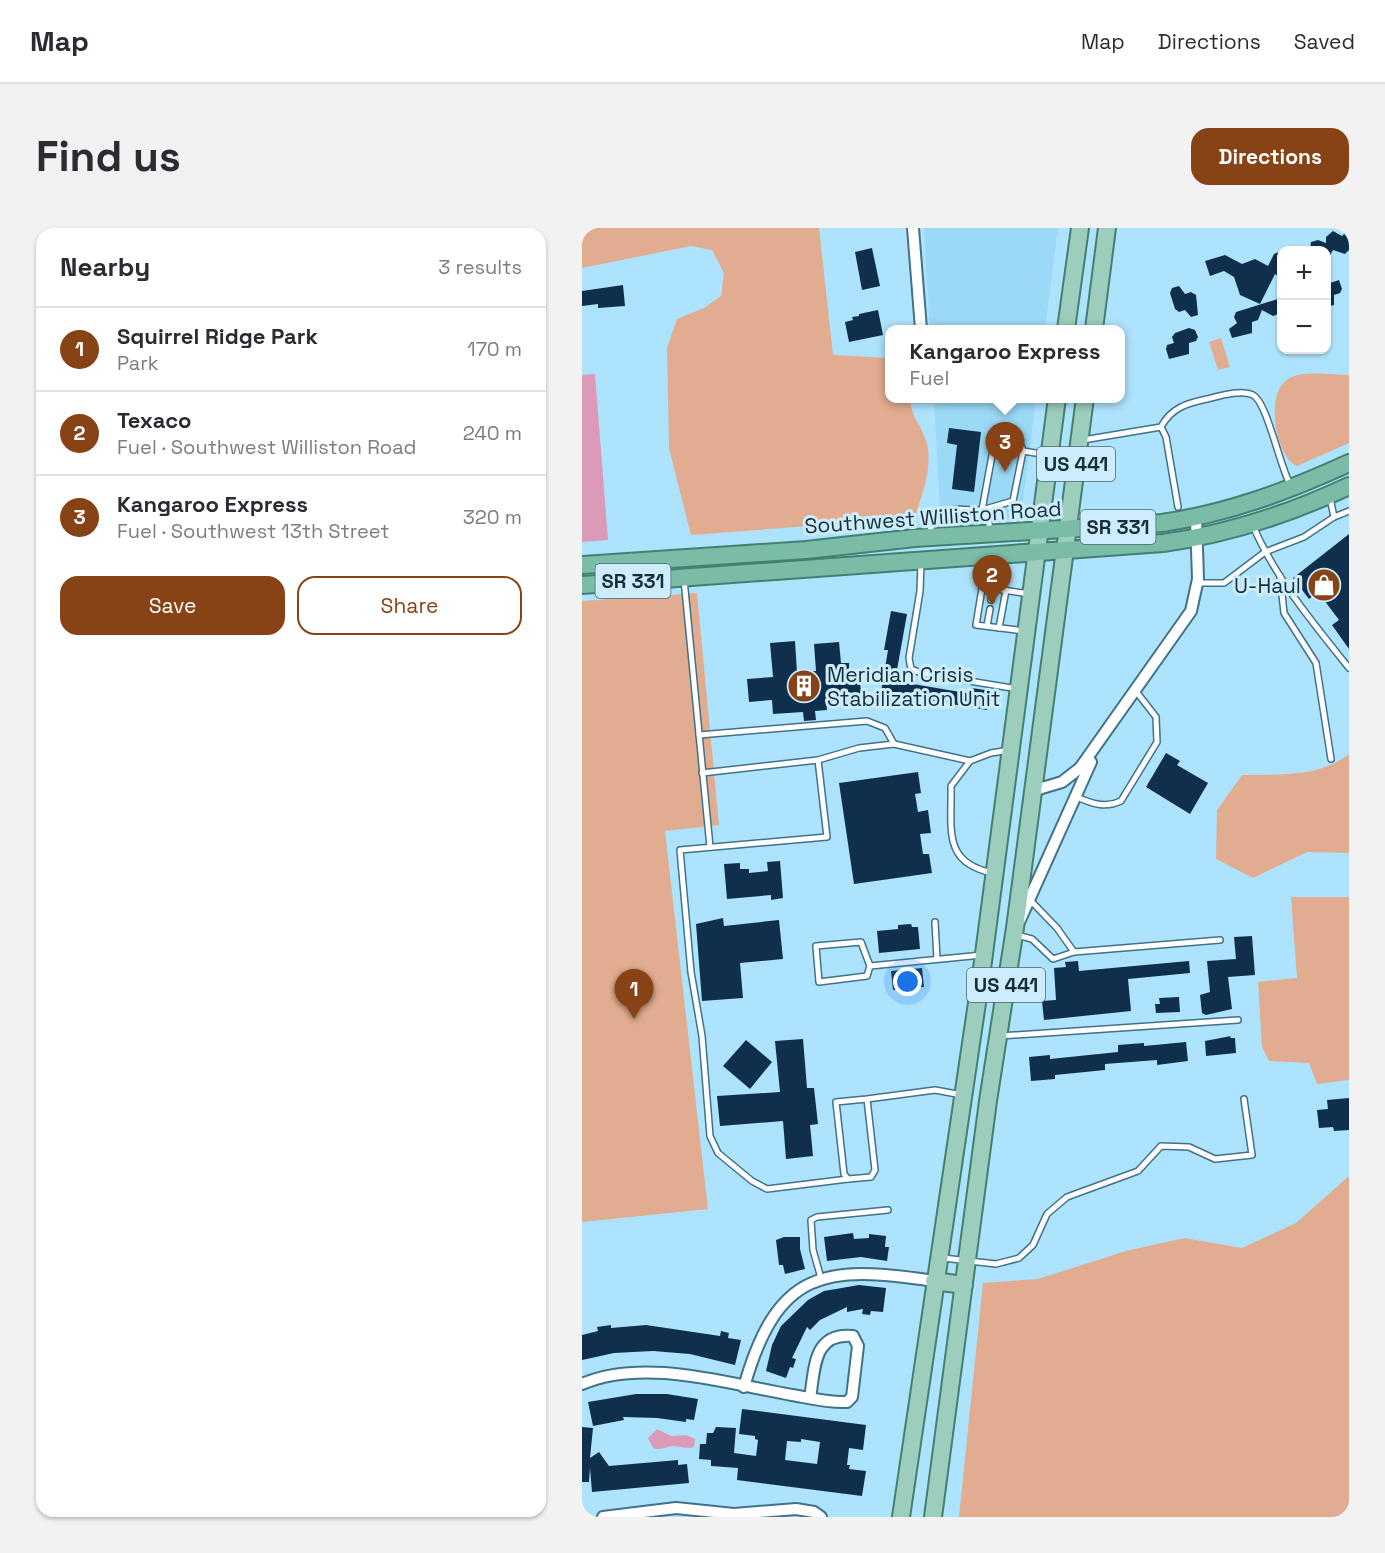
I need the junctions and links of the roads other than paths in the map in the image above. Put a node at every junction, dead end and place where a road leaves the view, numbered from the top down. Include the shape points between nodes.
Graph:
1 (913, 228) edge
2 (1080, 228) edge
3 (1107, 228) edge
4 (921, 325) edge
5 (1067, 325) edge
6 (1095, 325) edge
7 (1056, 403) edge
8 (1084, 403) edge
9 (1161, 427) junction
10 (1079, 441) junction
11 (1023, 451) junction
12 (1050, 455) junction
13 (1349, 463) edge
14 (1349, 486) edge
15 (1292, 489) junction
16 (1329, 495) junction
17 (1178, 507) dead end
18 (982, 510) junction
19 (1349, 511) edge
20 (1334, 517) junction
21 (1196, 518) junction
22 (1252, 524) junction
23 (1040, 530) junction
24 (1068, 530) junction
25 (990, 533) junction
26 (928, 538) junction
27 (1197, 538) junction
28 (1065, 550) junction
29 (1037, 551) junction
30 (1264, 552) junction
31 (988, 554) junction
32 (682, 558) junction
33 (921, 558) junction
34 (582, 565) edge
35 (1280, 576) junction
36 (684, 578) junction
37 (1197, 583) junction
38 (582, 585) edge
39 (982, 587) junction
40 (993, 589) junction
41 (1006, 590) junction
42 (1031, 594) junction
43 (991, 600) dead end
44 (990, 609) dead end
45 (987, 626) junction
46 (999, 628) junction
47 (1027, 632) junction
48 (1349, 668) edge
49 (1019, 690) junction
50 (1135, 690) junction
51 (699, 735) junction
52 (894, 744) junction
53 (1097, 747) junction
54 (1011, 750) junction
55 (1331, 759) dead end
56 (818, 760) junction
57 (970, 761) junction
58 (702, 773) junction
59 (1032, 791) junction
60 (1074, 796) junction
61 (999, 839) junction
62 (710, 847) junction
63 (995, 874) junction
64 (1020, 877) junction
65 (1030, 900) junction
66 (935, 922) dead end
67 (1015, 931) junction
68 (1220, 940) dead end
69 (1074, 952) junction
70 (984, 955) junction
71 (937, 959) junction
72 (870, 966) junction
73 (1238, 1020) dead end
74 (998, 1036) junction
75 (964, 1096) junction
76 (867, 1099) junction
77 (1244, 1099) dead end
78 (988, 1101) junction
79 (848, 1179) junction
80 (888, 1210) dead end
81 (938, 1258) junction
82 (967, 1261) junction
83 (821, 1278) junction
84 (934, 1281) junction
85 (964, 1285) junction
86 (582, 1384) edge
87 (744, 1387) junction
88 (810, 1398) junction
89 (603, 1517) edge
90 (821, 1517) edge
91 (901, 1517) edge
92 (933, 1517) edge

1 - 4 street
2 - 5 main road
3 - 6 main road
7 - 12 main road, US 441
8 - 10 main road, US 441
9 - 10 lane
9 - 15 lane via 1182,405 1252,394 1261,402
9 - 17 lane
10 - 24 main road, US 441
11 - 12 lane
11 - 18 lane via 1013,501
11 - 18 lane via 1016,438 995,439
12 - 23 main road, US 441
13 - 15 highway, Southwest Williston Road / SR 331
14 - 16 highway, Southwest Williston Road / SR 331
15 - 21 highway, Southwest Williston Road / SR 331
16 - 20 lane
16 - 22 highway, Southwest Williston Road / SR 331
18 - 25 lane
18 - 26 lane via 942,510
19 - 20 lane
20 - 30 lane via 1304,537
21 - 24 highway, Southwest Williston Road / SR 331
21 - 27 street
22 - 27 highway, Southwest Williston Road / SR 331
22 - 30 lane
23 - 24 highway, Southwest Williston Road / SR 331
23 - 25 highway, Southwest Williston Road / SR 331
23 - 29 main road, US 441
24 - 28 main road, US 441
25 - 26 highway, Southwest Williston Road / SR 331
26 - 32 highway, Southwest Williston Road / SR 331
27 - 28 highway, Southwest Williston Road / SR 331
27 - 37 street
28 - 29 highway, Southwest Williston Road / SR 331
28 - 59 main road, US 441
29 - 31 highway, Southwest Williston Road / SR 331
29 - 42 main road, US 441
30 - 35 lane
30 - 37 lane via 1224,583
31 - 33 highway, Southwest Williston Road / SR 331
31 - 39 lane
32 - 34 highway, Southwest Williston Road / SR 331
32 - 36 highway
33 - 36 highway, Southwest Williston Road / SR 331
33 - 49 lane via 911,669
35 - 48 lane
35 - 55 lane via 1284,613 1316,663
36 - 38 highway, Southwest Williston Road / SR 331
36 - 51 lane
37 - 50 street via 1191,610
39 - 40 lane
39 - 45 lane via 976,625
40 - 41 lane
40 - 43 lane
41 - 42 lane
41 - 46 lane
42 - 47 main road, US 441
44 - 45 lane
45 - 46 lane
46 - 47 lane
47 - 49 main road, US 441
49 - 54 main road, US 441
50 - 53 street
50 - 60 lane via 1156,717 1157,742 1121,801 1111,806 1098,805
51 - 52 lane via 867,721 885,728
51 - 58 lane
52 - 56 lane via 859,748
52 - 57 lane
53 - 59 street via 1071,777
53 - 60 street
54 - 57 lane
54 - 61 main road, US 441
56 - 58 lane
56 - 62 lane via 827,837
57 - 63 lane via 951,786 955,849 973,869
58 - 62 lane
59 - 61 main road via 1011,814
59 - 64 main road, US 441
60 - 65 street
61 - 63 main road, US 441
62 - 79 lane via 680,850 710,1136 718,1153 767,1189
63 - 64 main road
63 - 70 main road, US 441
64 - 67 main road, US 441
65 - 67 street
65 - 69 lane
66 - 71 lane
67 - 69 lane via 1032,939 1053,959
67 - 74 main road, US 441
68 - 69 lane
70 - 71 lane
70 - 75 main road, US 441
71 - 72 lane
72 - 72 lane via 867,976 819,982 816,946 861,942
73 - 74 lane
74 - 78 main road, US 441
75 - 76 lane via 935,1089
75 - 78 main road
75 - 81 main road, US 441
76 - 79 lane via 874,1170 871,1177
76 - 79 lane via 836,1102 844,1174
77 - 82 lane via 1252,1155 1215,1160 1189,1147 1161,1146 1138,1171 1067,1197 1047,1214 1033,1245 1019,1258 996,1264
78 - 82 main road, US 441
80 - 83 lane via 811,1220 813,1250
81 - 82 lane
81 - 84 main road, US 441
82 - 85 main road, US 441
83 - 84 street via 869,1273
83 - 87 street via 786,1300 768,1320
84 - 85 main road
84 - 91 main road, US 441
85 - 92 main road, US 441
86 - 87 street via 648,1372
87 - 88 street
88 - 88 street via 816,1360 824,1343 837,1336 853,1336 858,1346 849,1401
89 - 90 street via 676,1508 734,1514 796,1509

